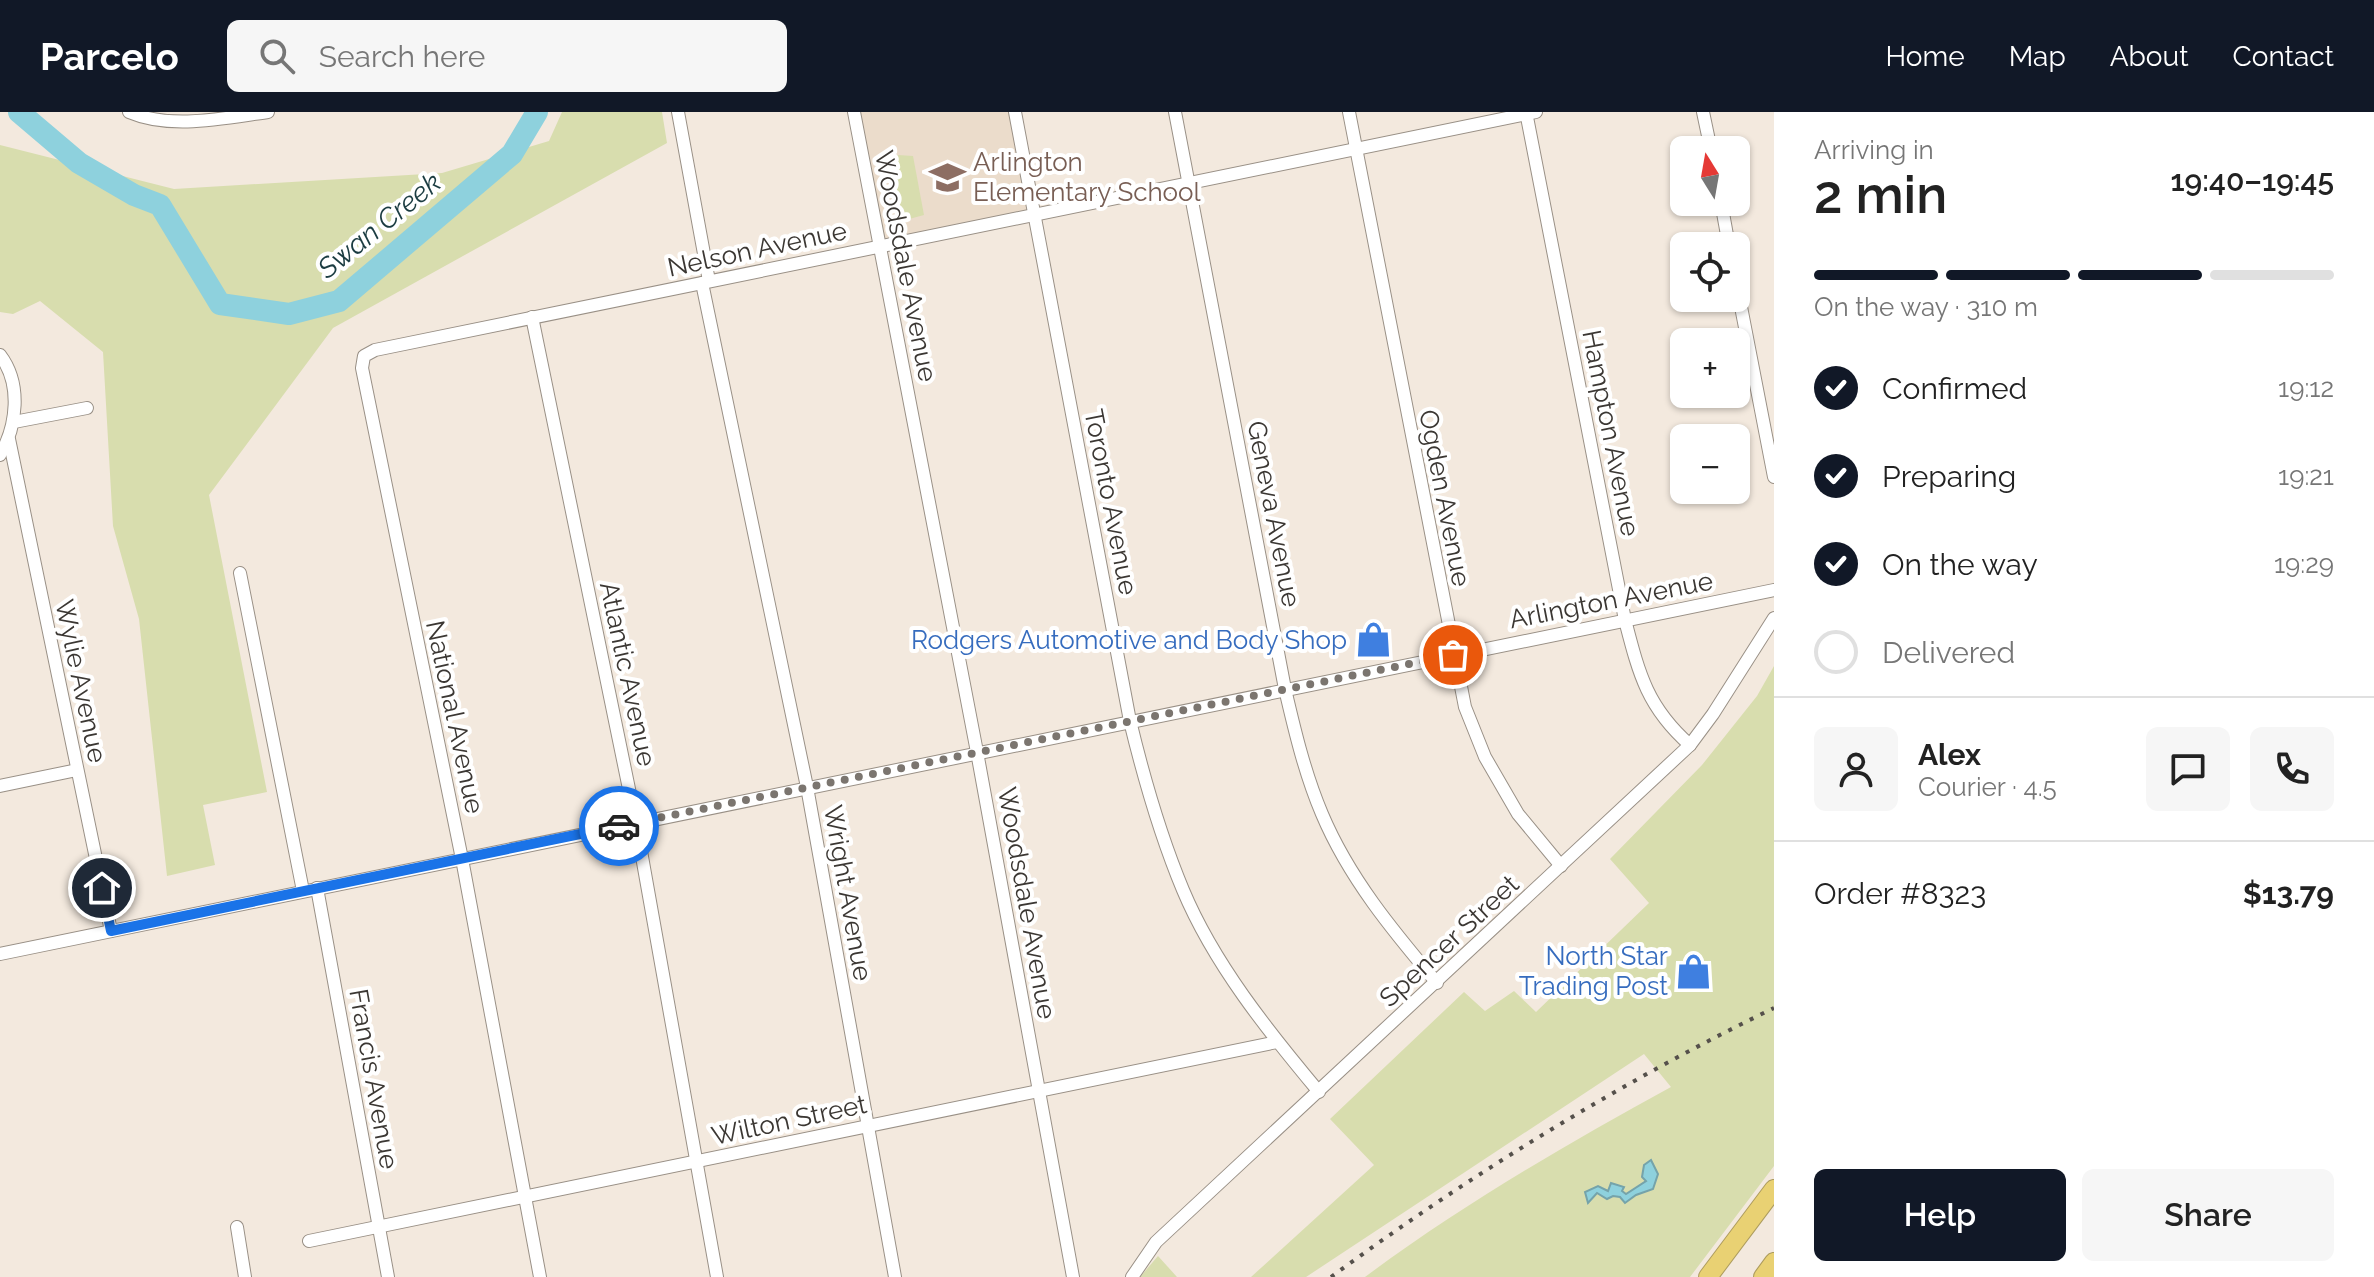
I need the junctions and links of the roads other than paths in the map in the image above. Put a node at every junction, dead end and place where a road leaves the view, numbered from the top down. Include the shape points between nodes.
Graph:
1 (129, 112) edge
2 (268, 112) edge
3 (678, 112) edge
4 (854, 112) edge
5 (1015, 112) edge
6 (1175, 112) edge
7 (1349, 112) edge
8 (1703, 112) edge
9 (1530, 113) edge
10 (1708, 136) edge
11 (1356, 149) junction
12 (1189, 183) junction
13 (1034, 215) junction
14 (880, 246) junction
15 (706, 282) junction
16 (1742, 312) edge
17 (532, 317) junction
18 (0, 355) edge
19 (364, 356) joint
20 (87, 408) dead end
21 (14, 422) junction
22 (9, 439) junction
23 (0, 455) edge
24 (1774, 477) edge
25 (240, 573) dead end
26 (1774, 590) edge
27 (1774, 618) edge
28 (1625, 620) junction
29 (1453, 655) junction
30 (1285, 689) junction
31 (1130, 721) junction
32 (1690, 745) junction
33 (977, 752) junction
34 (77, 770) junction
35 (0, 786) edge
36 (807, 787) junction
37 (636, 823) junction
38 (462, 859) junction
39 (1561, 866) junction
40 (317, 888) junction
41 (303, 891) junction
42 (111, 931) junction
43 (0, 954) edge
44 (1437, 983) junction
45 (1277, 1042) junction
46 (1039, 1092) junction
47 (1319, 1092) junction
48 (868, 1127) junction
49 (696, 1162) junction
50 (1774, 1189) edge
51 (525, 1197) junction
52 (237, 1227) dead end
53 (379, 1227) junction
54 (309, 1241) dead end
55 (1774, 1262) edge
56 (245, 1277) edge
57 (388, 1277) edge
58 (540, 1277) edge
59 (717, 1277) edge
60 (895, 1277) edge
61 (1073, 1277) edge
62 (1132, 1277) edge
63 (1708, 1277) edge
64 (1763, 1277) edge

1 - 2 street via 179,121
3 - 15 street, Wright Avenue
4 - 14 street, Woodsdale Avenue
5 - 13 street, Toronto Avenue
6 - 12 street, Geneva Avenue
7 - 11 street, Ogden Avenue
8 - 10 street
9 - 11 street, Nelson Avenue
9 - 28 street, Hampton Avenue
11 - 12 street, Nelson Avenue
11 - 29 street, Ogden Avenue
12 - 13 street, Nelson Avenue
12 - 30 street, Geneva Avenue
13 - 14 street, Nelson Avenue
13 - 31 street, Toronto Avenue
14 - 15 street, Nelson Avenue
14 - 33 street, Woodsdale Avenue
15 - 17 street, Nelson Avenue
15 - 36 street, Wright Avenue
16 - 24 street
17 - 19 street, Nelson Avenue
17 - 37 street, Atlantic Avenue
18 - 21 street via 13,383
19 - 38 street, National Avenue via 362,368
20 - 21 street
21 - 22 street
22 - 23 street
22 - 34 street, Wylie Avenue
25 - 41 street
26 - 28 street, Arlington Avenue
27 - 32 street, Spencer Street
28 - 29 street, Arlington Avenue
28 - 32 street, Hampton Avenue via 1650,698 1667,725
29 - 30 street, Arlington Avenue
29 - 39 street, Ogden Avenue via 1465,707 1485,757 1518,814
30 - 31 street, Arlington Avenue
30 - 44 street, Geneva Avenue via 1302,759 1347,863
31 - 33 street, Arlington Avenue
31 - 45 street, Toronto Avenue via 1147,795 1184,892 1220,958
32 - 39 street, Spencer Street
33 - 36 street, Arlington Avenue
33 - 46 street, Woodsdale Avenue
34 - 35 street
34 - 42 street, Wylie Avenue
36 - 37 street, Arlington Avenue
36 - 48 street, Wright Avenue
37 - 38 street, Arlington Avenue
37 - 49 street, Atlantic Avenue
38 - 40 street, Arlington Avenue
38 - 51 street, National Avenue
39 - 44 street, Spencer Street
40 - 41 street, Arlington Avenue
40 - 53 street, Francis Avenue
41 - 42 street, Arlington Avenue
42 - 43 street, Arlington Avenue
44 - 47 street, Spencer Street
45 - 46 street, Wilton Street
45 - 47 street, Toronto Avenue
46 - 48 street, Wilton Street
46 - 61 street, Woodsdale Avenue
47 - 62 street, Spencer Street via 1156,1242
48 - 49 street, Wilton Street
48 - 60 street, Wright Avenue
49 - 51 street, Wilton Street
49 - 59 street, Atlantic Avenue
50 - 63 highway
51 - 53 street, Wilton Street
51 - 58 street, National Avenue
52 - 56 street
53 - 54 street, Wilton Street
53 - 57 street, Francis Avenue
55 - 64 highway

